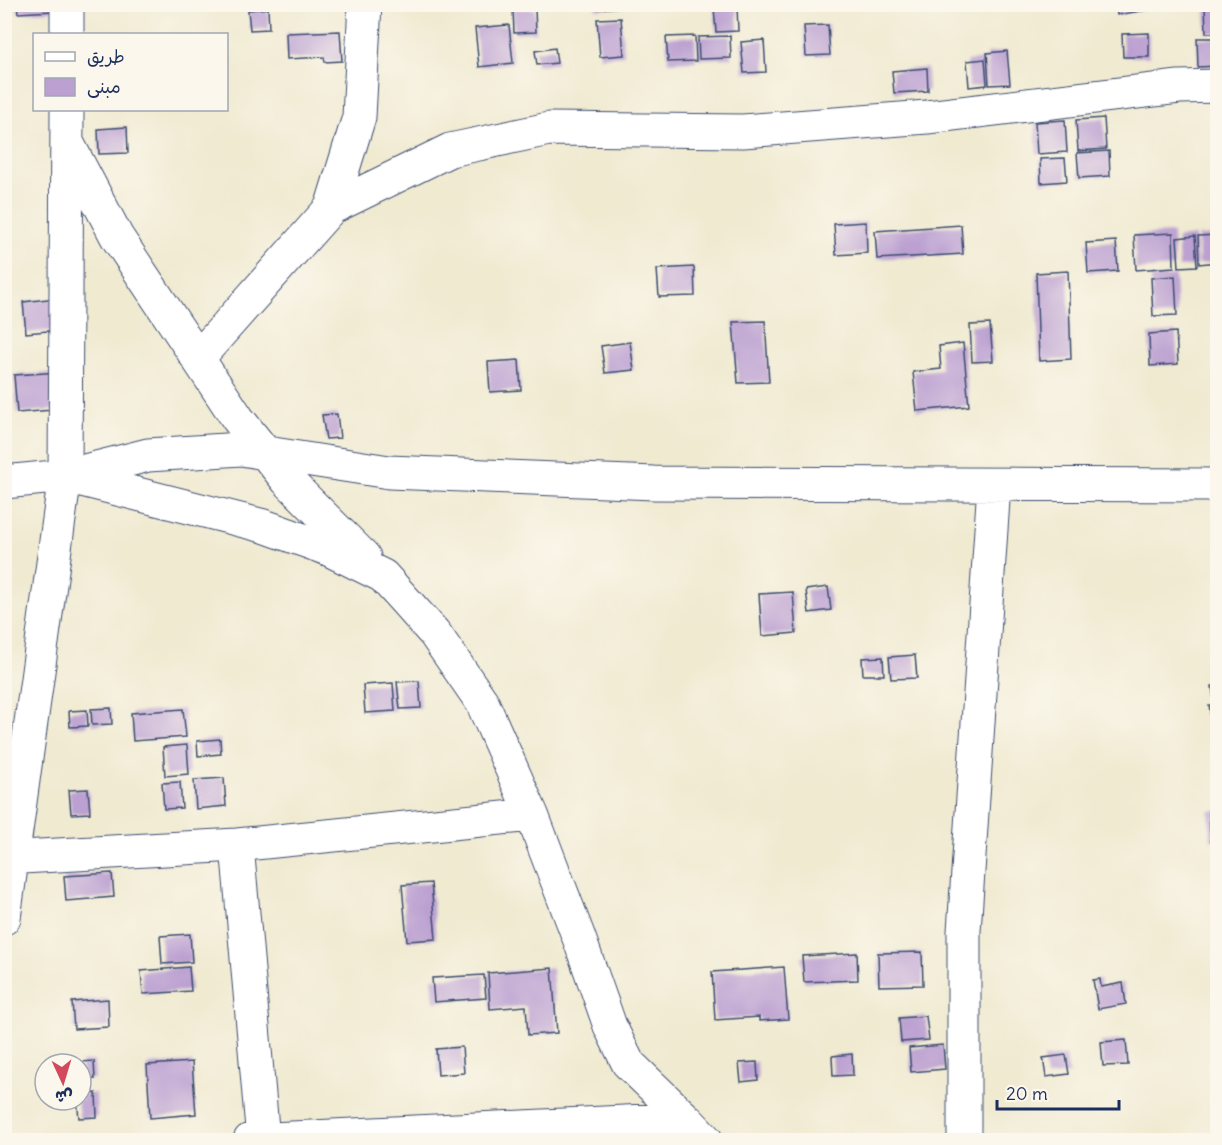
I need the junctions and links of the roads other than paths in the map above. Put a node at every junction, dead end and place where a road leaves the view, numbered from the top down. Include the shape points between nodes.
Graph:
1 (67, 4) edge
2 (365, 4) edge
3 (67, 33) edge
4 (1218, 86) edge
5 (67, 125) edge
6 (331, 208) junction
7 (198, 358) junction
8 (265, 452) junction
9 (65, 476) junction
10 (4, 482) edge
11 (994, 484) junction
12 (1218, 485) edge
13 (383, 576) junction
14 (532, 815) junction
15 (237, 845) junction
16 (8, 858) edge
17 (4, 918) edge
18 (696, 1130) edge
19 (250, 1140) edge
20 (262, 1140) edge
21 (964, 1140) edge

1 - 3 street
2 - 6 street via 358,117
4 - 6 street via 1179,87 927,117 743,131 549,129 450,150
5 - 7 street via 117,237
5 - 9 street
6 - 7 street
7 - 8 street
8 - 9 street via 241,449 148,455
8 - 11 street via 388,472 654,483
8 - 13 street via 287,480
9 - 10 street
9 - 13 street via 264,526 328,549
9 - 16 street
11 - 12 street
11 - 21 street via 964,931
13 - 14 street via 435,634 482,702
14 - 15 street
14 - 18 street via 610,1026 628,1063
15 - 16 street
15 - 20 street
16 - 17 street
18 - 20 street
19 - 20 street

